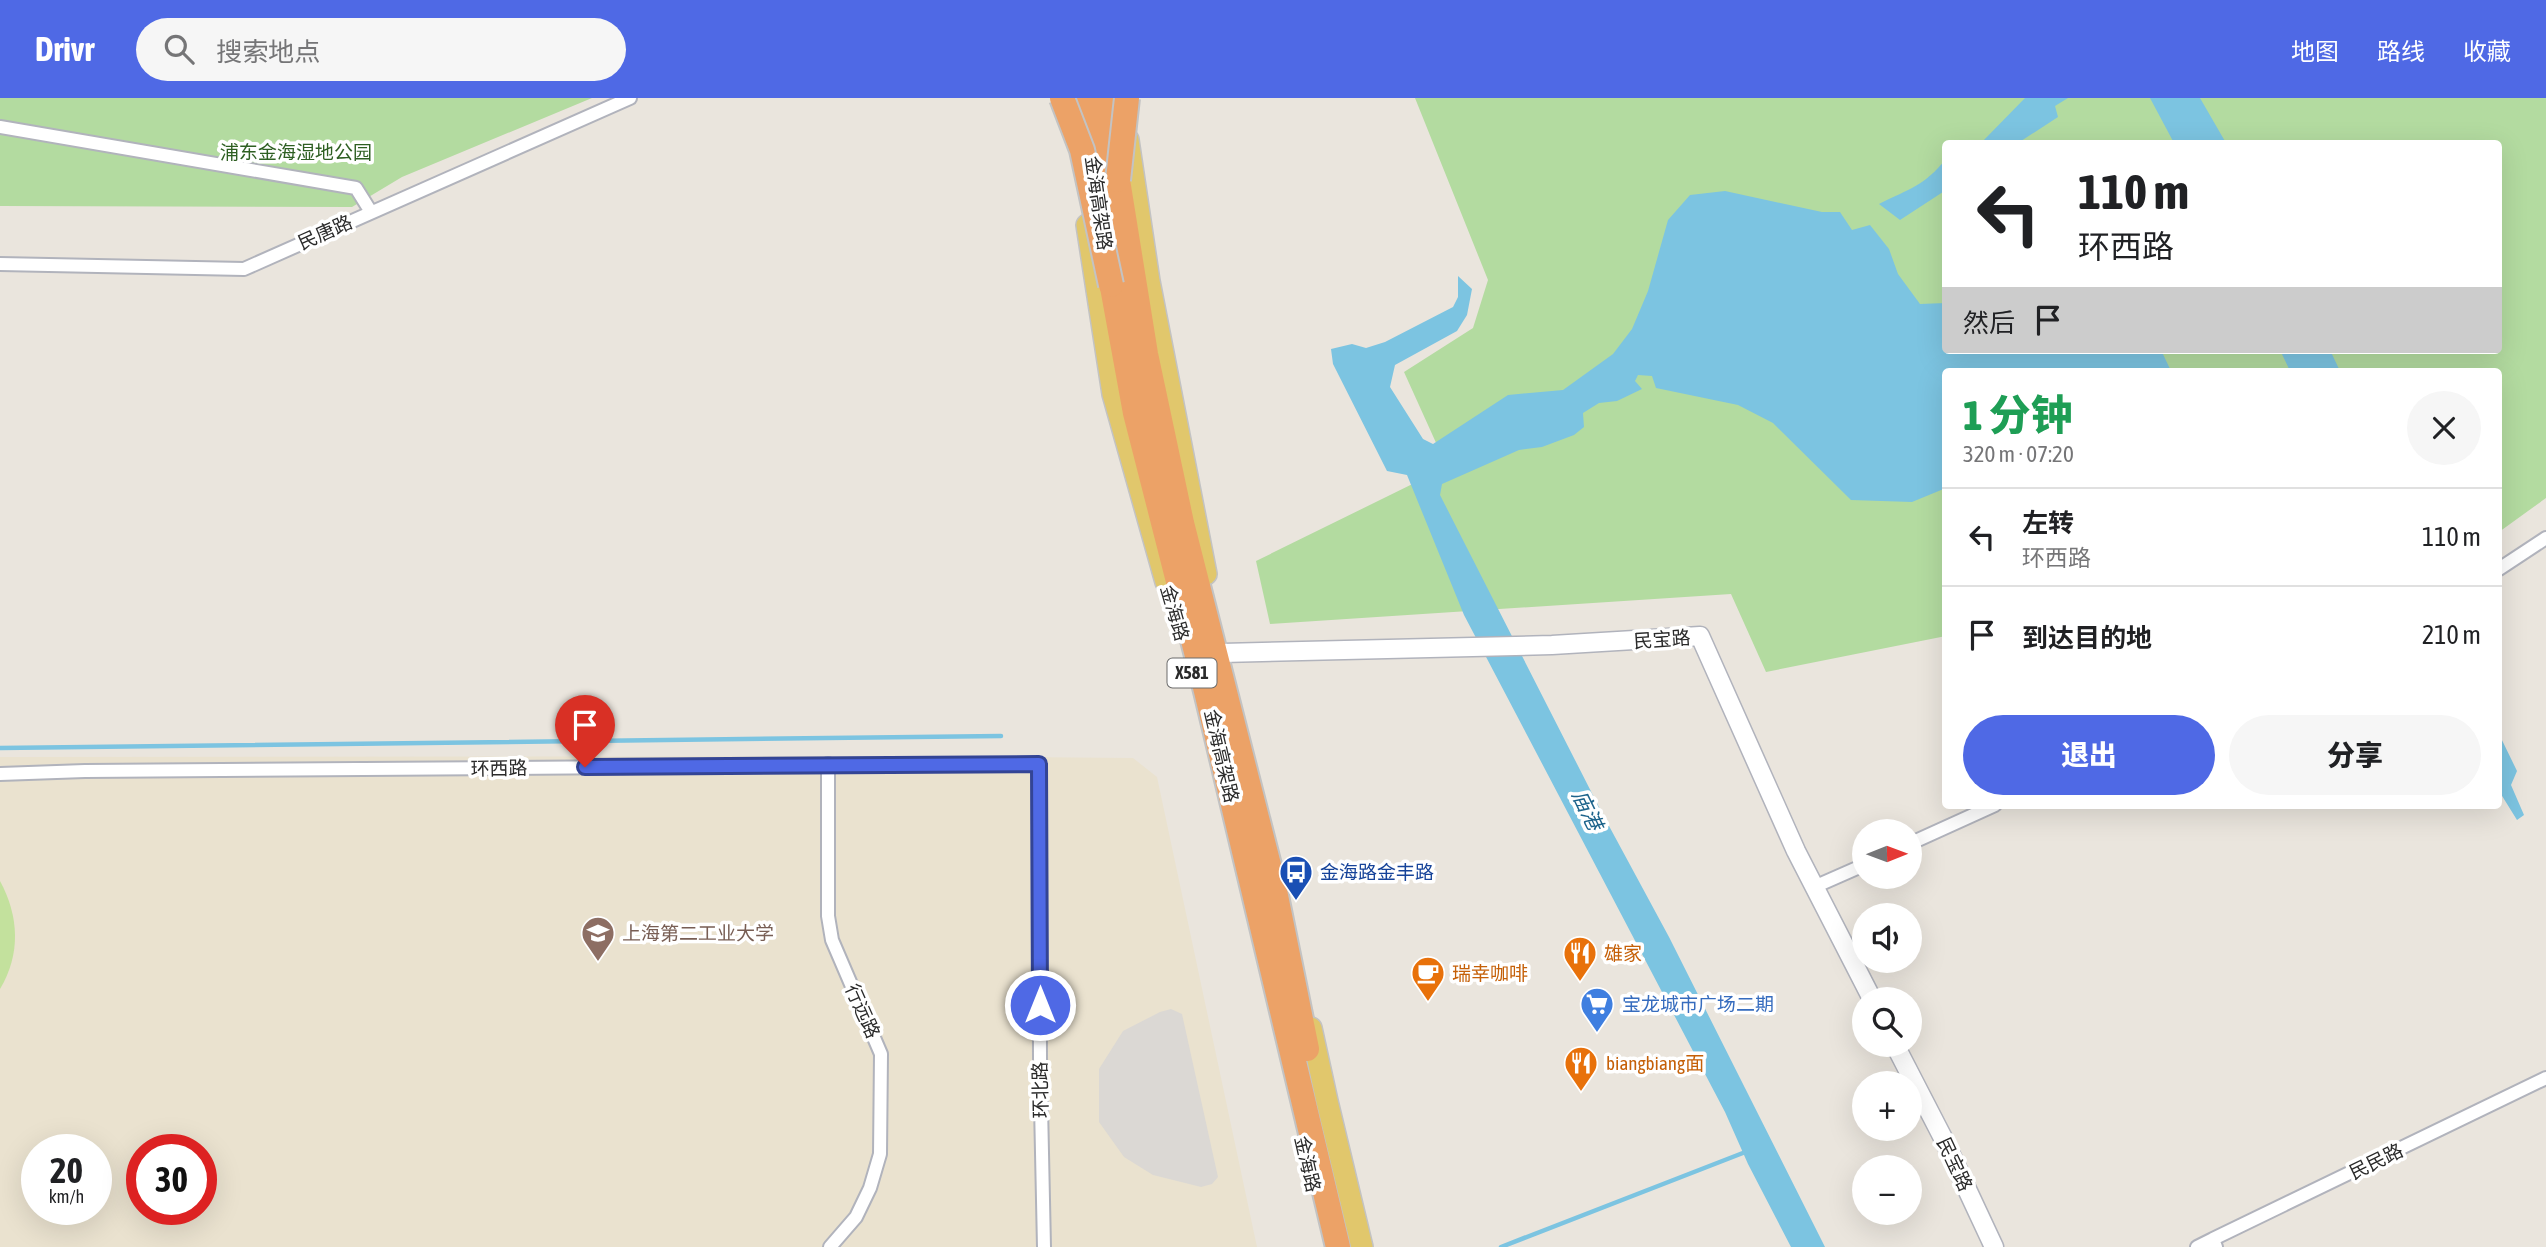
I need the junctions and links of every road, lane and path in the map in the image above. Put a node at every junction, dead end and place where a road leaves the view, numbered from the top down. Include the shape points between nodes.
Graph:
1 (630, 98) edge
2 (1062, 98) edge
3 (1068, 98) edge
4 (1084, 98) edge
5 (1107, 98) edge
6 (1122, 98) edge
7 (1127, 98) edge
8 (0, 127) edge
9 (1118, 180) junction
10 (371, 212) junction
11 (0, 264) edge
12 (1111, 285) junction
13 (2546, 538) edge
14 (2502, 567) edge
15 (1222, 653) junction
16 (828, 764) junction
17 (1039, 764) joint
18 (0, 774) edge
19 (1986, 809) edge
20 (1922, 838) edge
21 (1852, 870) edge
22 (1814, 887) junction
23 (1866, 987) edge
24 (1901, 1057) edge
25 (2546, 1079) edge
26 (2215, 1243) edge
27 (830, 1247) edge
28 (1044, 1247) edge
29 (1328, 1247) edge
30 (1338, 1247) edge
31 (1353, 1247) edge
32 (1363, 1247) edge
33 (1994, 1247) edge
34 (2197, 1247) edge

1 - 10 street, 民唐路
2 - 12 highway, bridge via 1082,150
3 - 29 main road, 金海路 / X581 via 1113,394 1219,768
4 - 12 highway, 金海高架路, bridge
5 - 9 highway, 金海高架路, bridge
6 - 15 main road, 金海路 / X581 via 1149,281
7 - 9 highway, bridge
8 - 10 street via 356,188
9 - 31 highway, 金海高架路 via 1146,354 1182,523 1273,881 1322,1122
10 - 11 street, 民唐路 via 244,269
12 - 30 highway, 金海高架路 via 1135,413
13 - 14 street
15 - 22 street, 民宝路 via 1528,646 1700,636
15 - 32 main road, 金海路 / X581 via 1287,905 1326,1101
16 - 17 street, 环西路
16 - 18 street, 环西路
16 - 27 street, 行远路 via 832,940 881,1054 880,1154 856,1217
17 - 28 street, 环北路
19 - 20 street
21 - 22 street
22 - 23 street, 民宝路
24 - 33 street, 民宝路
25 - 26 street, 民民路
26 - 34 street, 民民路

